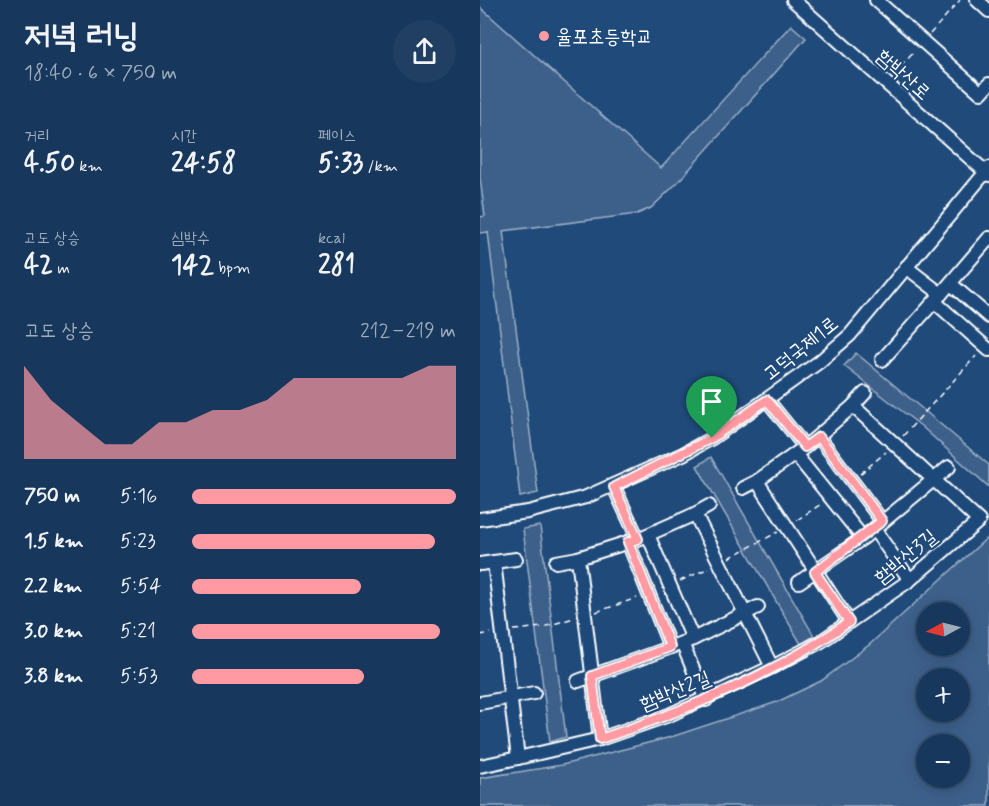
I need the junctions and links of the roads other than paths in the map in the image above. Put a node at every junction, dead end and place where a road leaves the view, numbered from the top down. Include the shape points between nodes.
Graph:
1 (876, 0) edge
2 (977, 0) edge
3 (798, 1) edge
4 (989, 11) edge
5 (986, 92) edge
6 (988, 172) edge
7 (989, 238) edge
8 (906, 267) junction
9 (951, 284) junction
10 (938, 298) junction
11 (989, 317) edge
12 (987, 348) edge
13 (882, 360) dead end
14 (866, 393) dead end
15 (767, 400) junction
16 (853, 406) junction
17 (819, 437) junction
18 (801, 451) junction
19 (949, 467) dead end
20 (934, 479) junction
21 (757, 481) junction
22 (614, 487) junction
23 (743, 488) dead end
24 (709, 506) dead end
25 (989, 511) edge
26 (695, 514) junction
27 (480, 519) edge
28 (979, 521) junction
29 (878, 525) junction
30 (638, 538) junction
31 (863, 538) junction
32 (578, 558) junction
33 (516, 559) dead end
34 (494, 562) junction
35 (556, 562) dead end
36 (480, 564) edge
37 (815, 572) junction
38 (910, 580) junction
39 (799, 582) dead end
40 (758, 607) dead end
41 (745, 614) junction
42 (849, 622) junction
43 (688, 641) junction
44 (670, 647) junction
45 (772, 668) junction
46 (592, 676) junction
47 (578, 681) dead end
48 (534, 693) dead end
49 (511, 698) junction
50 (706, 700) junction
51 (480, 703) edge
52 (600, 739) junction
53 (518, 758) junction
54 (480, 766) edge

1 - 5 street
2 - 4 street
3 - 6 street, 함박산로
6 - 8 street, 고덕국제1로
7 - 9 street
8 - 10 street
8 - 15 street, 고덕국제1로 via 850,335
9 - 10 street
9 - 11 street
10 - 12 street
10 - 13 street
14 - 16 street
15 - 18 street
15 - 22 street, 고덕국제1로 via 702,444
16 - 17 street
16 - 20 street
17 - 18 street
17 - 29 street
18 - 21 street
18 - 31 street
19 - 20 street
20 - 28 street
20 - 29 street
21 - 23 street
21 - 37 street
22 - 27 street, 고덕국제1로 via 548,507
22 - 30 street
24 - 26 street
25 - 28 street, 함박산3길
26 - 30 street
26 - 41 street
28 - 38 street, 함박산3길
29 - 31 street
29 - 38 street
30 - 32 street
30 - 43 street
30 - 44 street
31 - 37 street
32 - 35 street
32 - 46 street
33 - 34 street
34 - 36 street
34 - 49 street
37 - 39 street
37 - 42 street
38 - 42 street, 함박산3길
40 - 41 street
41 - 43 street
41 - 45 street
42 - 45 street, 함박산3길
43 - 44 street
43 - 50 street
44 - 46 street
45 - 50 street, 함박산2길
46 - 47 street
46 - 52 street
48 - 49 street
49 - 51 street
49 - 53 street
50 - 52 street, 함박산2길
52 - 53 street, 함박산2길
53 - 54 street, 함박산2길

